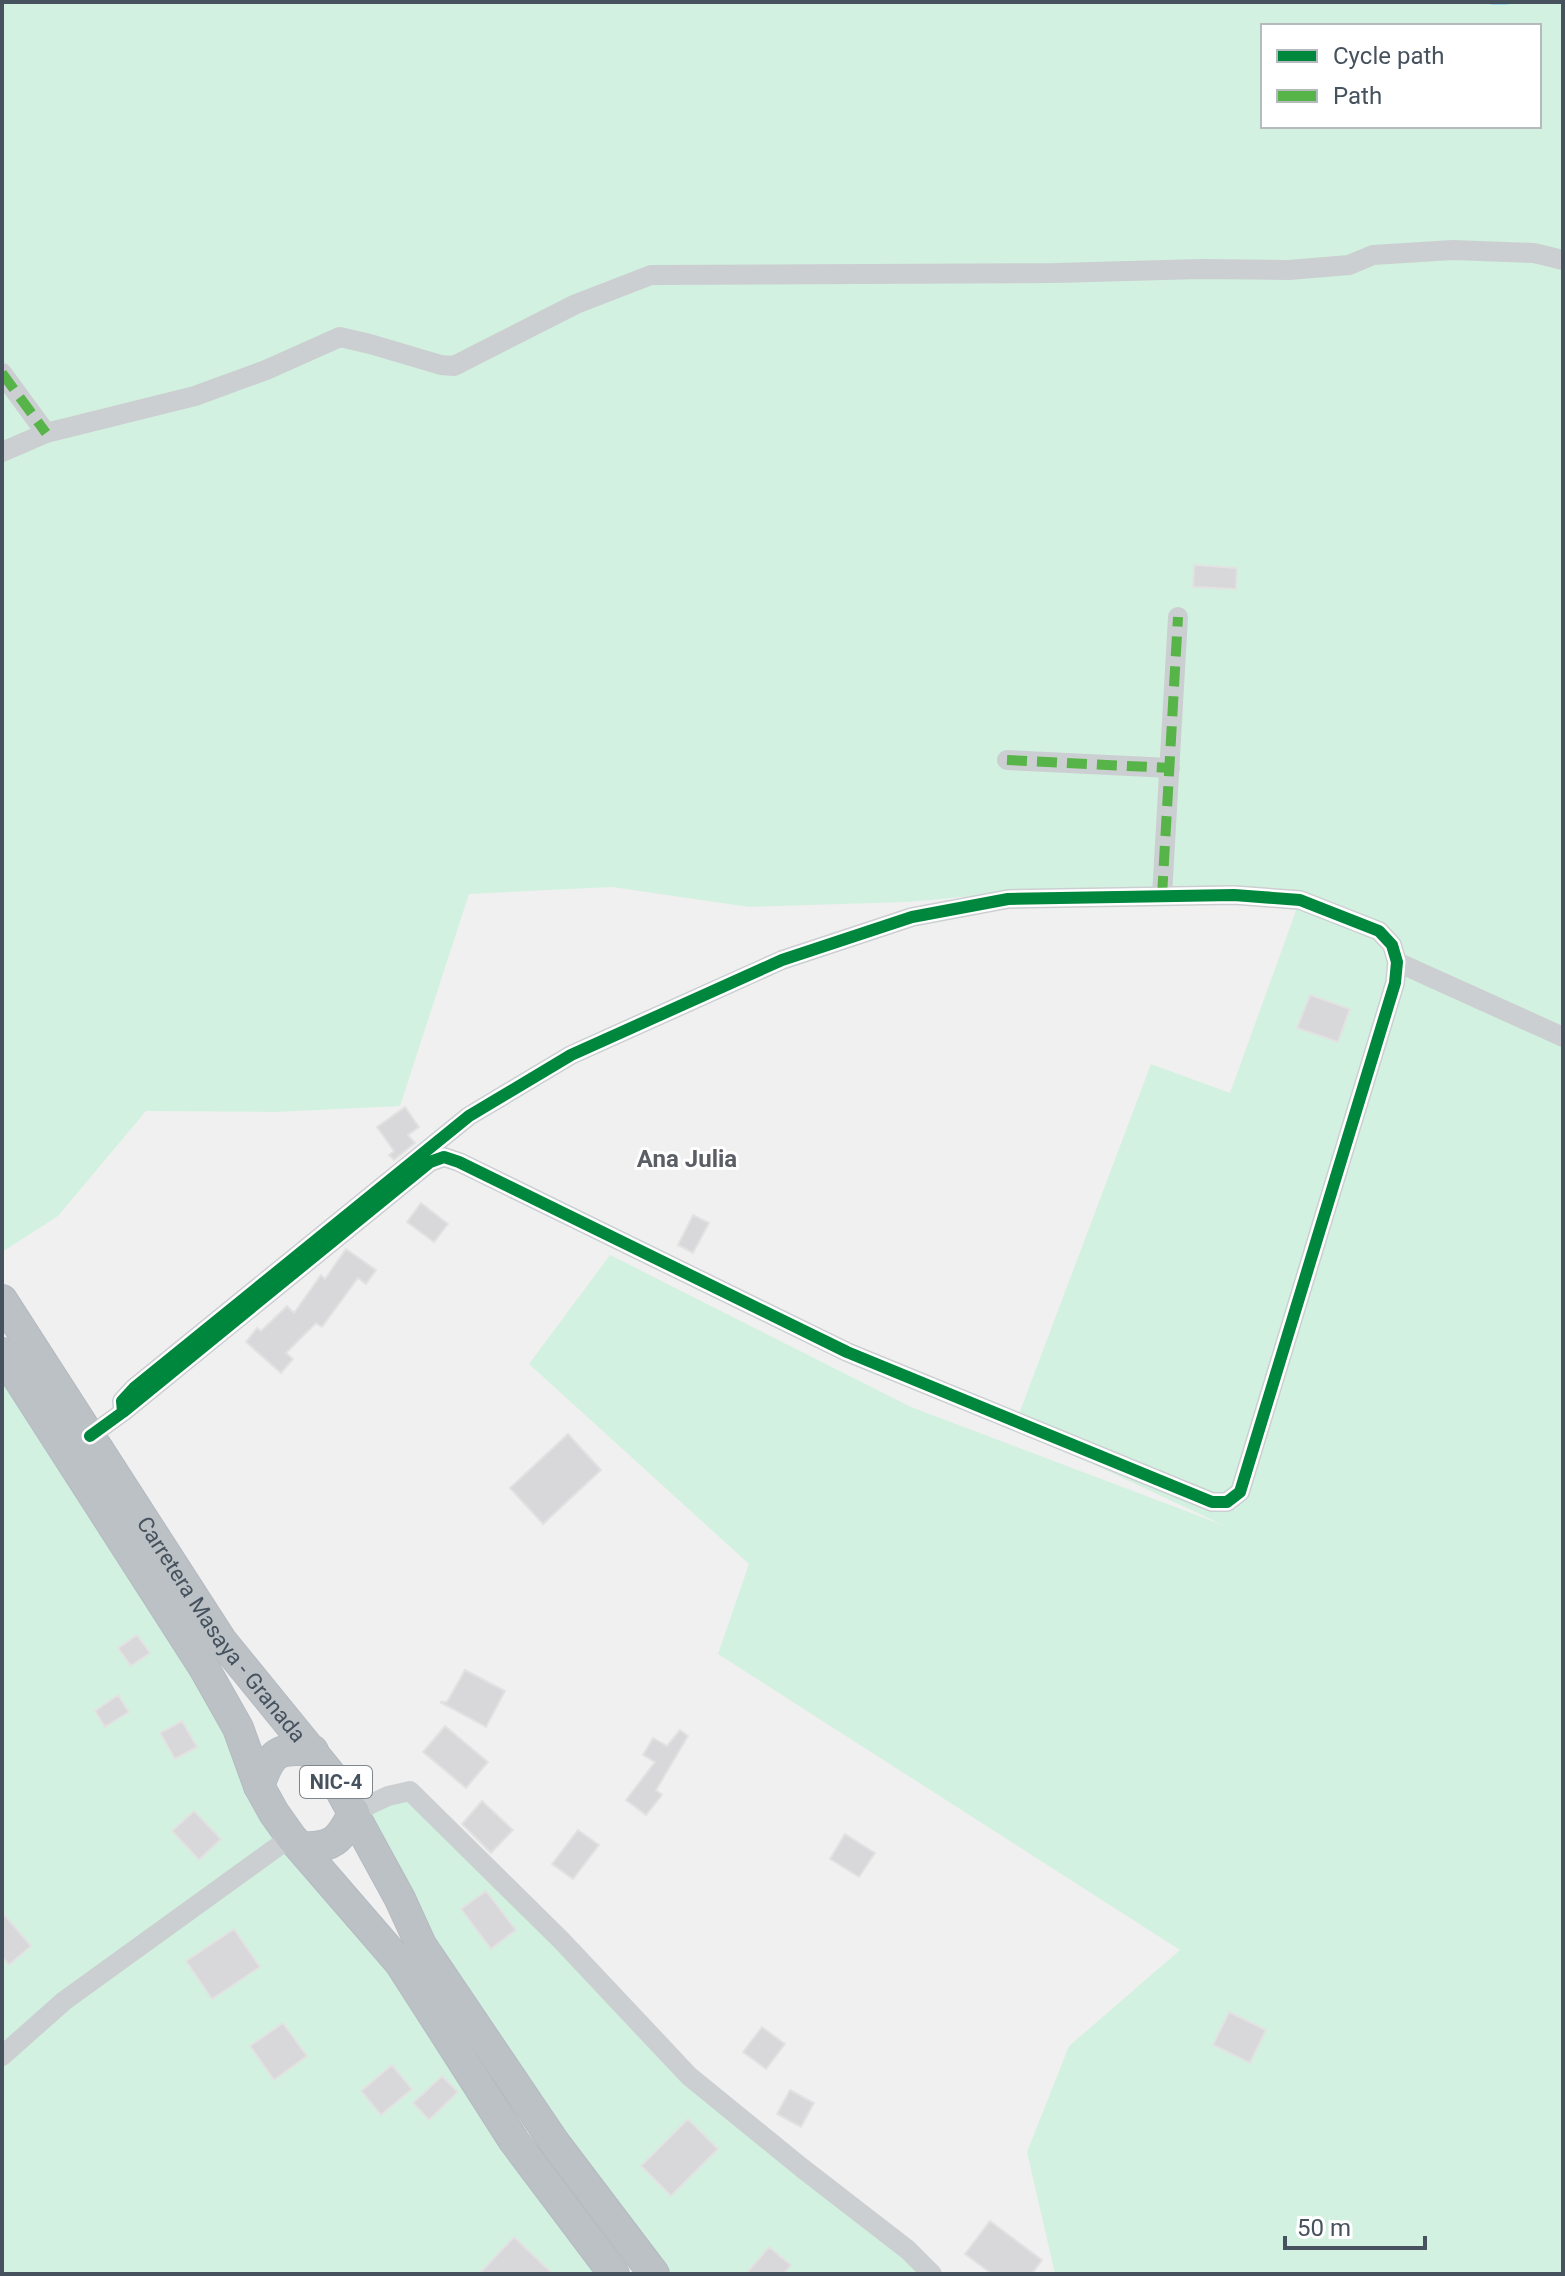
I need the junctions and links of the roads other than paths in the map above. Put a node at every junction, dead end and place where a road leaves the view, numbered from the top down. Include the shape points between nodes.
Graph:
1 (1563, 260) edge
2 (2, 373) edge
3 (46, 433) junction
4 (2, 452) edge
5 (1178, 617) dead end
6 (1007, 760) dead end
7 (1170, 768) junction
8 (1162, 896) junction
9 (1397, 962) junction
10 (1563, 1037) edge
11 (2, 1300) edge
12 (2, 1353) edge
13 (123, 1412) junction
14 (90, 1436) junction
15 (313, 1751) junction
16 (259, 1786) junction
17 (354, 1812) junction
18 (296, 1842) junction
19 (2, 2056) edge
20 (614, 2274) edge
21 (654, 2274) edge
22 (932, 2274) edge

1 - 3 street via 1534,253 1453,250 1373,255 1349,265 1289,270 651,275 576,304 454,366 340,337 195,396
2 - 3 street
3 - 4 street
5 - 7 street
6 - 7 street
7 - 8 street
8 - 9 street via 1300,900 1379,931 1392,945
8 - 13 street via 1008,899 912,917 782,960 571,1055 469,1116 134,1388 122,1401
9 - 10 street
9 - 13 street via 1395,983 1245,1479 1240,1492 1227,1502 1212,1502 847,1352 444,1157 430,1162
11 - 14 highway, Carretera Masaya - Granada / NIC-4
12 - 16 highway, Carretera Masaya - Granada / NIC-4 via 203,1666 238,1728
13 - 14 street
14 - 15 highway, Carretera Masaya - Granada / NIC-4 via 221,1640
15 - 16 highway via 278,1751
15 - 17 highway, Carretera Masaya - Granada / NIC-4
16 - 18 highway, Carretera Masaya - Granada / NIC-4
17 - 18 highway via 333,1843 317,1848
17 - 21 highway, Carretera Masaya - Granada / NIC-4 via 421,1945 554,2142
17 - 22 street via 410,1791 689,2076
18 - 19 street via 64,2001
18 - 20 highway, Carretera Masaya - Granada / NIC-4 via 400,1963 514,2141

